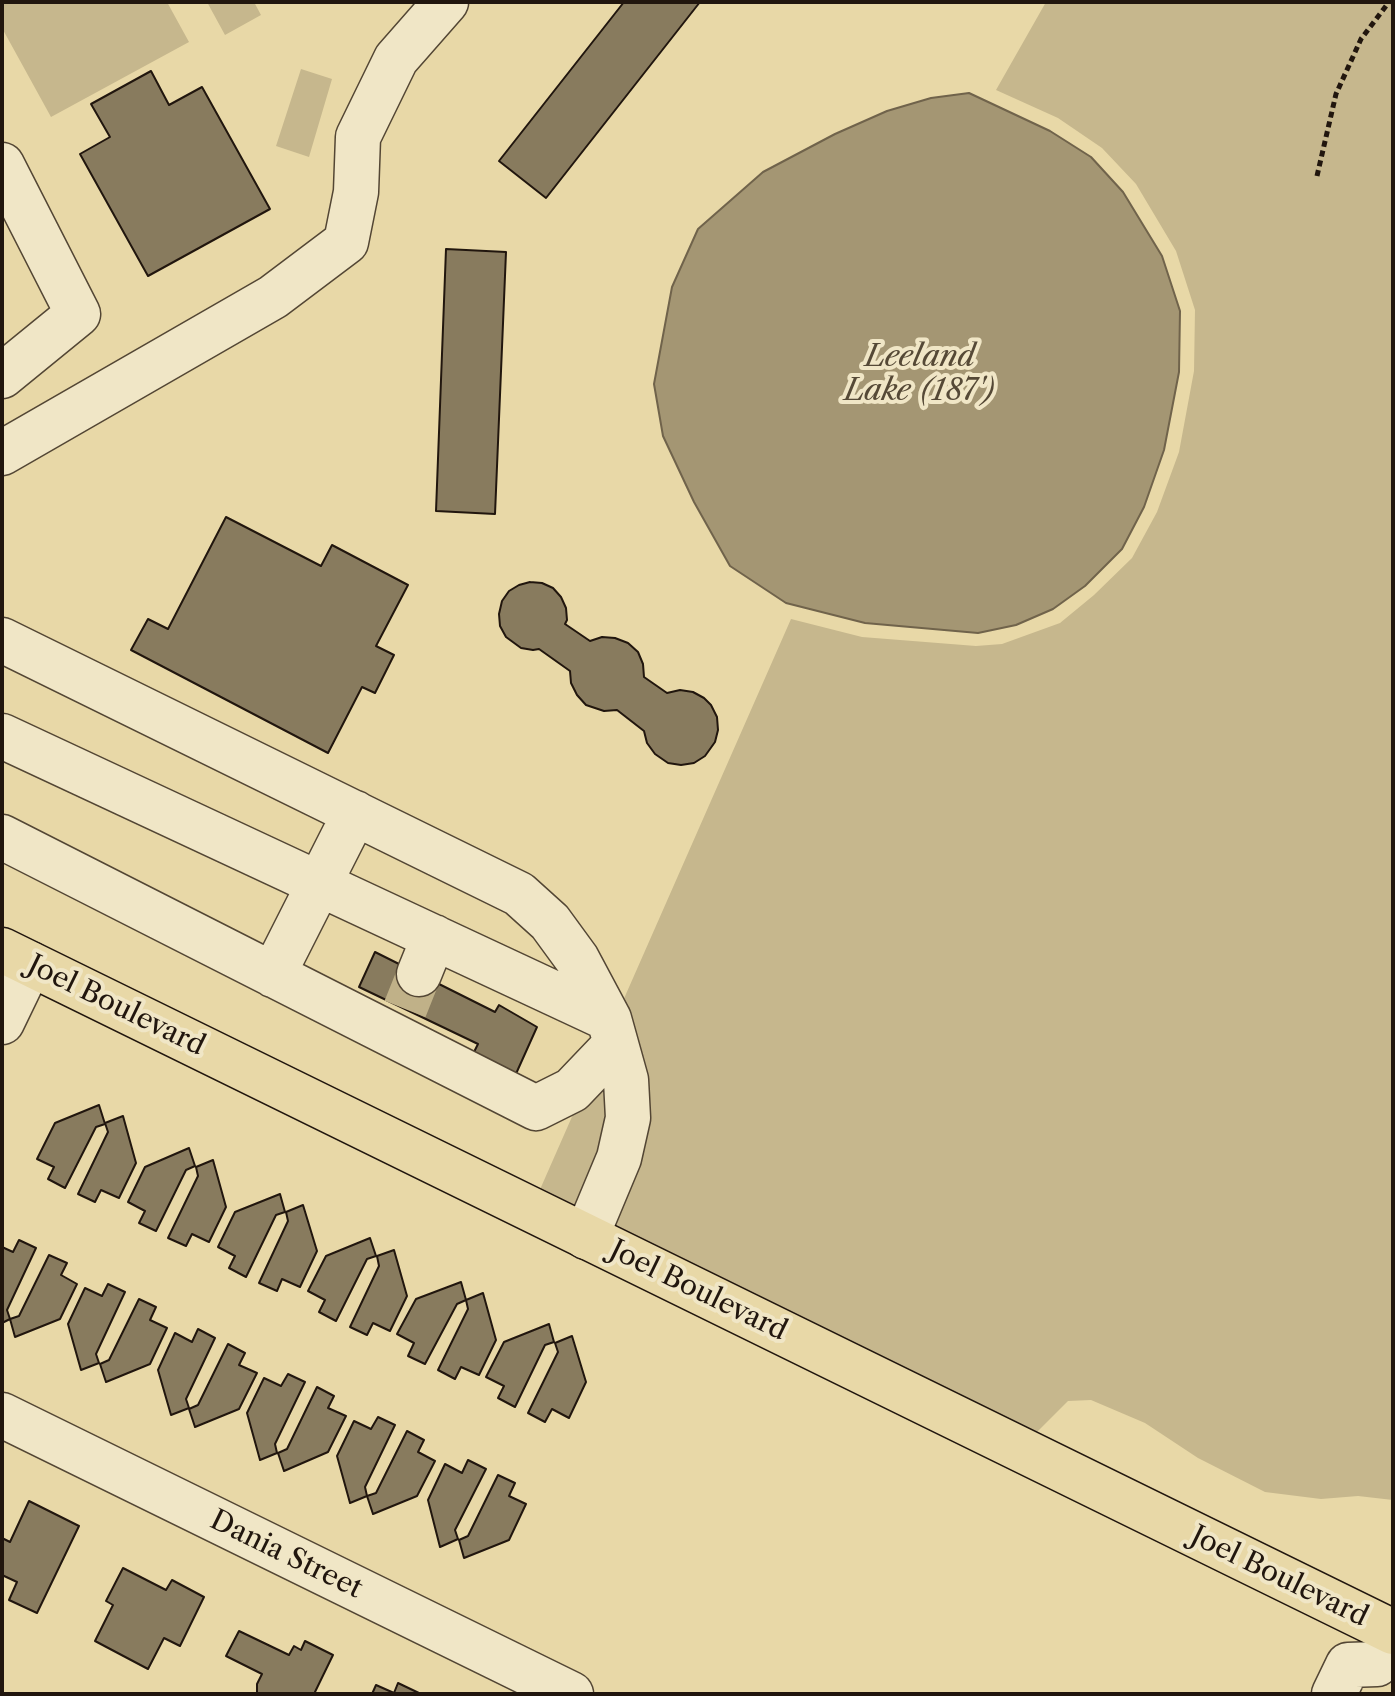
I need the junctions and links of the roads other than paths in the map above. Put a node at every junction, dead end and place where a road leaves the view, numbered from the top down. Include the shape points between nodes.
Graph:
1 (446, 2) edge
2 (2, 165) edge
3 (3, 375) edge
4 (20, 442) edge
5 (2, 640) edge
6 (2, 736) edge
7 (355, 813) junction
8 (2, 837) edge
9 (319, 884) junction
10 (16, 957) edge
11 (273, 975) junction
12 (413, 989) junction
13 (2, 1022) edge
14 (612, 1032) junction
15 (586, 1237) junction
16 (2, 1415) edge
17 (1390, 1666) edge
18 (571, 1694) edge
19 (1334, 1694) edge

1 - 4 street via 396,59 358,137 356,192 346,242 273,297
2 - 3 street via 78,314
3 - 4 street
5 - 7 street
6 - 9 street
7 - 9 street
7 - 14 street via 519,894 550,922 577,959
8 - 11 street
9 - 11 street
9 - 12 street
10 - 13 street
10 - 15 main road, Joel Boulevard
11 - 12 street
12 - 14 street
12 - 14 street via 536,1108 572,1090
14 - 15 street via 626,1080 628,1118 619,1158
15 - 17 main road, Joel Boulevard
16 - 18 street, Dania Street
17 - 19 street via 1348,1665

